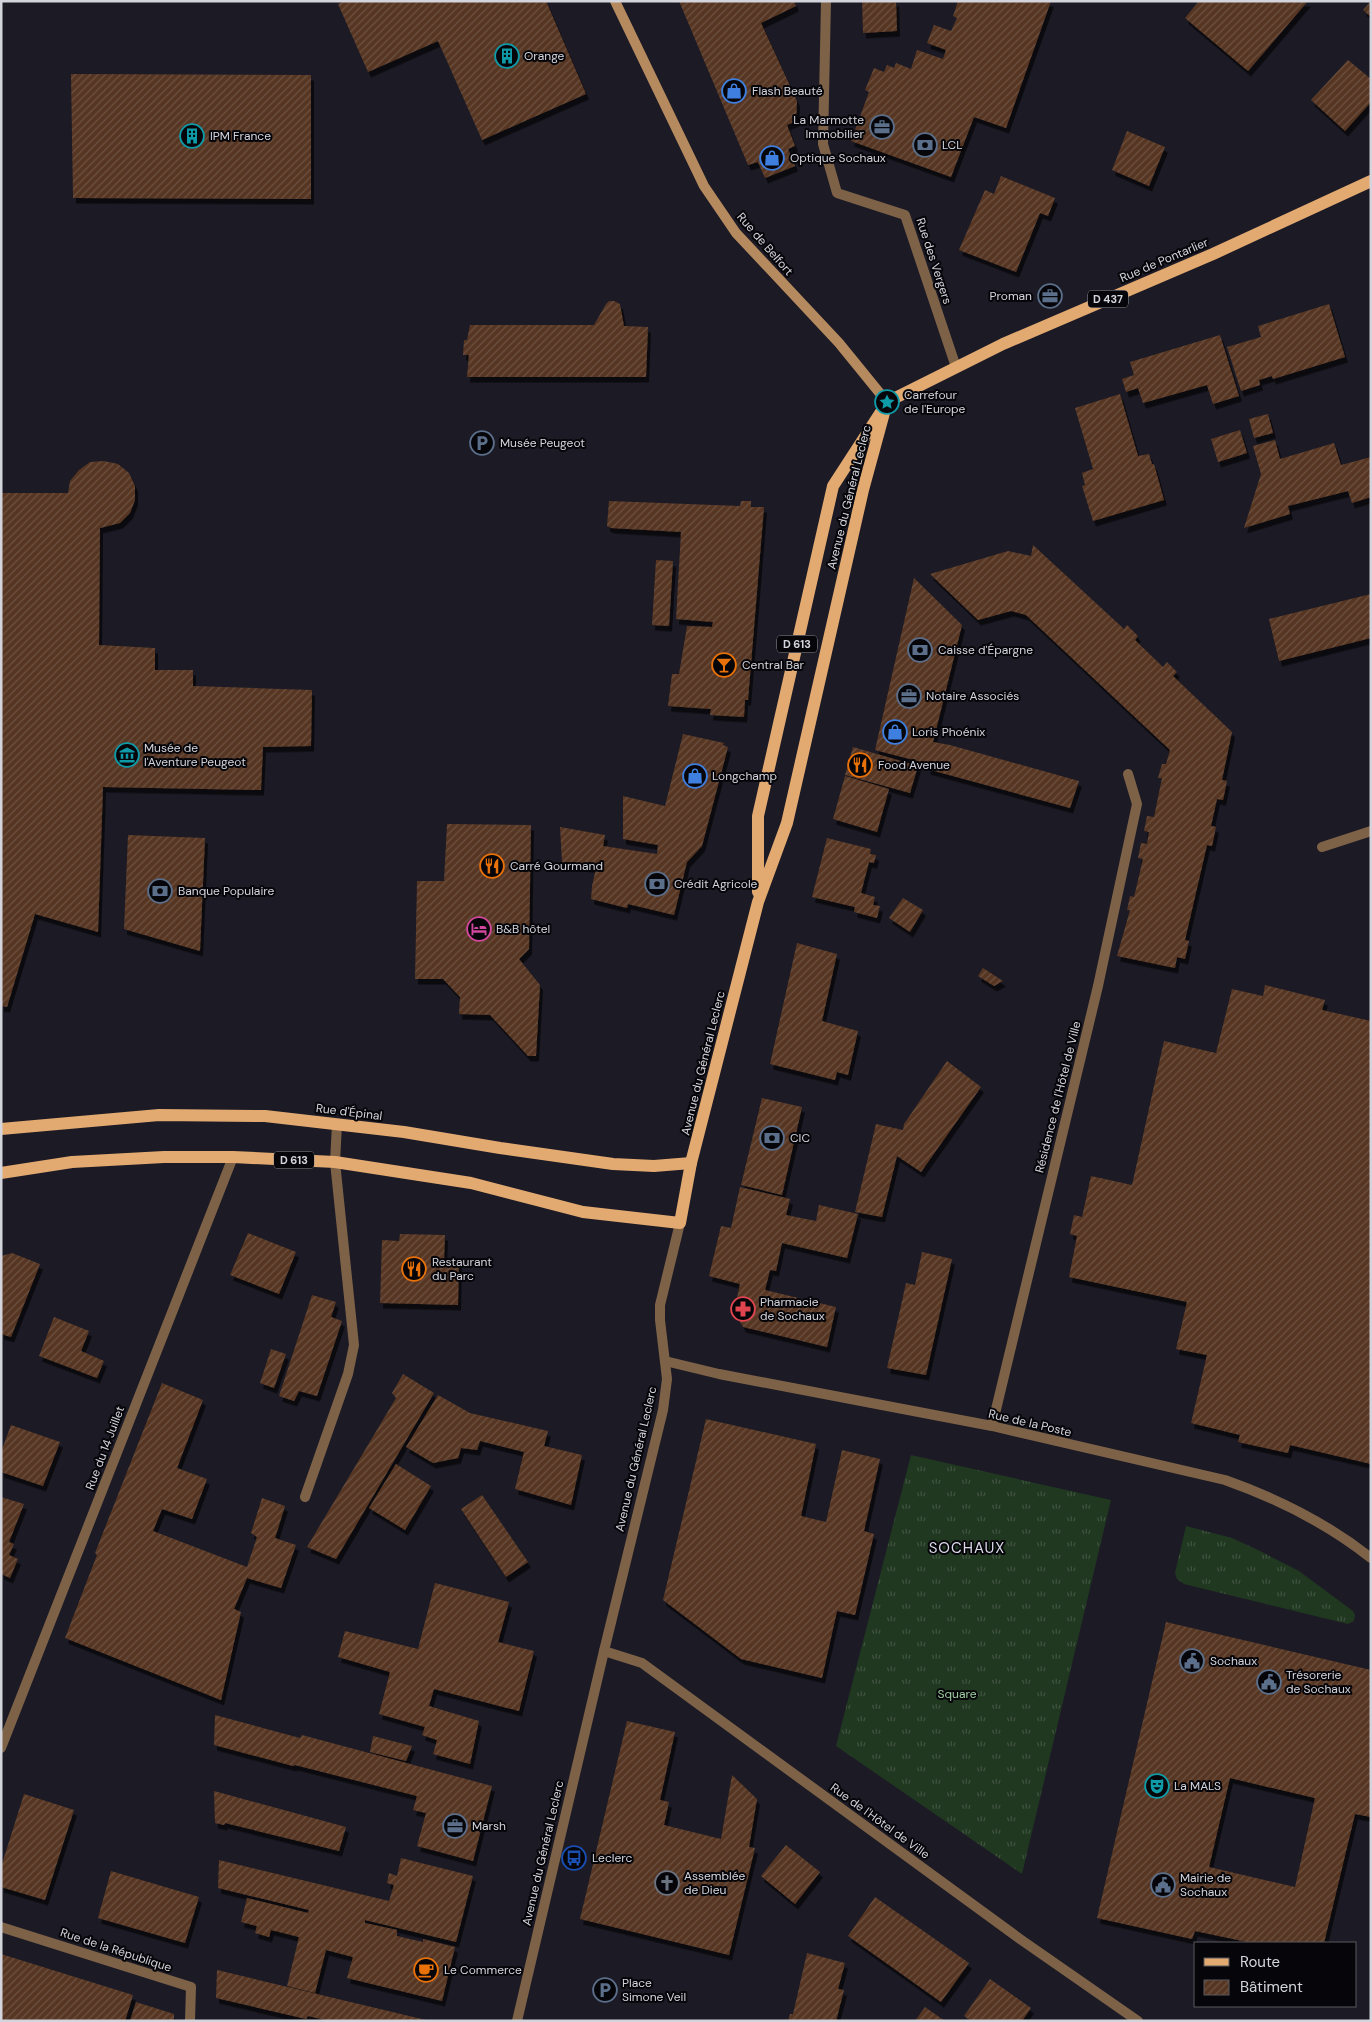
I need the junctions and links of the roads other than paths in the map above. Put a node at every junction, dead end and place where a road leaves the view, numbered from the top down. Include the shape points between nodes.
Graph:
1 (616, 1) edge
2 (826, 1) edge
3 (1371, 180) edge
4 (956, 367) junction
5 (887, 402) junction
6 (1128, 774) dead end
7 (1371, 831) edge
8 (1322, 847) dead end
9 (758, 902) junction
10 (336, 1124) junction
11 (1, 1128) edge
12 (233, 1157) junction
13 (335, 1162) junction
14 (691, 1163) junction
15 (1, 1173) edge
16 (680, 1223) junction
17 (665, 1361) junction
18 (992, 1426) junction
19 (306, 1498) dead end
20 (1371, 1558) edge
21 (604, 1651) junction
22 (1, 1748) edge
23 (1, 1927) edge
24 (190, 2021) edge
25 (517, 2021) edge
26 (1138, 2021) edge

1 - 5 main road, Rue de Belfort via 704,186 736,233 840,343
2 - 4 street, Rue des Vergers via 823,144 837,193 905,215
3 - 4 main road, Rue de Pontarlier / D 437 via 1213,254
4 - 5 main road, Rue de Pontarlier / D 437
5 - 9 main road, Avenue du Général Leclerc / D 613 via 863,490 787,824
5 - 9 main road, Avenue du Général Leclerc / D 613 via 833,486 758,816
6 - 18 street, Résidence de l'Hôtel de Ville via 1137,804 1098,986
7 - 8 street
9 - 14 main road, Avenue du Général Leclerc
10 - 11 main road, Rue d'Épinal via 265,1116 159,1115
10 - 13 street
10 - 14 main road, Rue d'Épinal via 614,1164 654,1166
12 - 13 main road, D 613
12 - 15 main road, D 613 via 72,1162
12 - 22 street, Rue du 14 Juillet
13 - 16 main road, D 613 via 471,1183 582,1212
13 - 19 street via 354,1345 348,1374
14 - 16 main road, Avenue du Général Leclerc
16 - 17 street, Avenue du Général Leclerc via 660,1305
17 - 18 street, Rue de la Poste
17 - 21 street, Avenue du Général Leclerc via 663,1410
18 - 20 street, Rue de la Poste via 1225,1480 1254,1490 1311,1519
21 - 25 street, Avenue du Général Leclerc
21 - 26 street, Rue de l'Hôtel de Ville via 642,1663
23 - 24 street, Rue de la République via 191,1987

